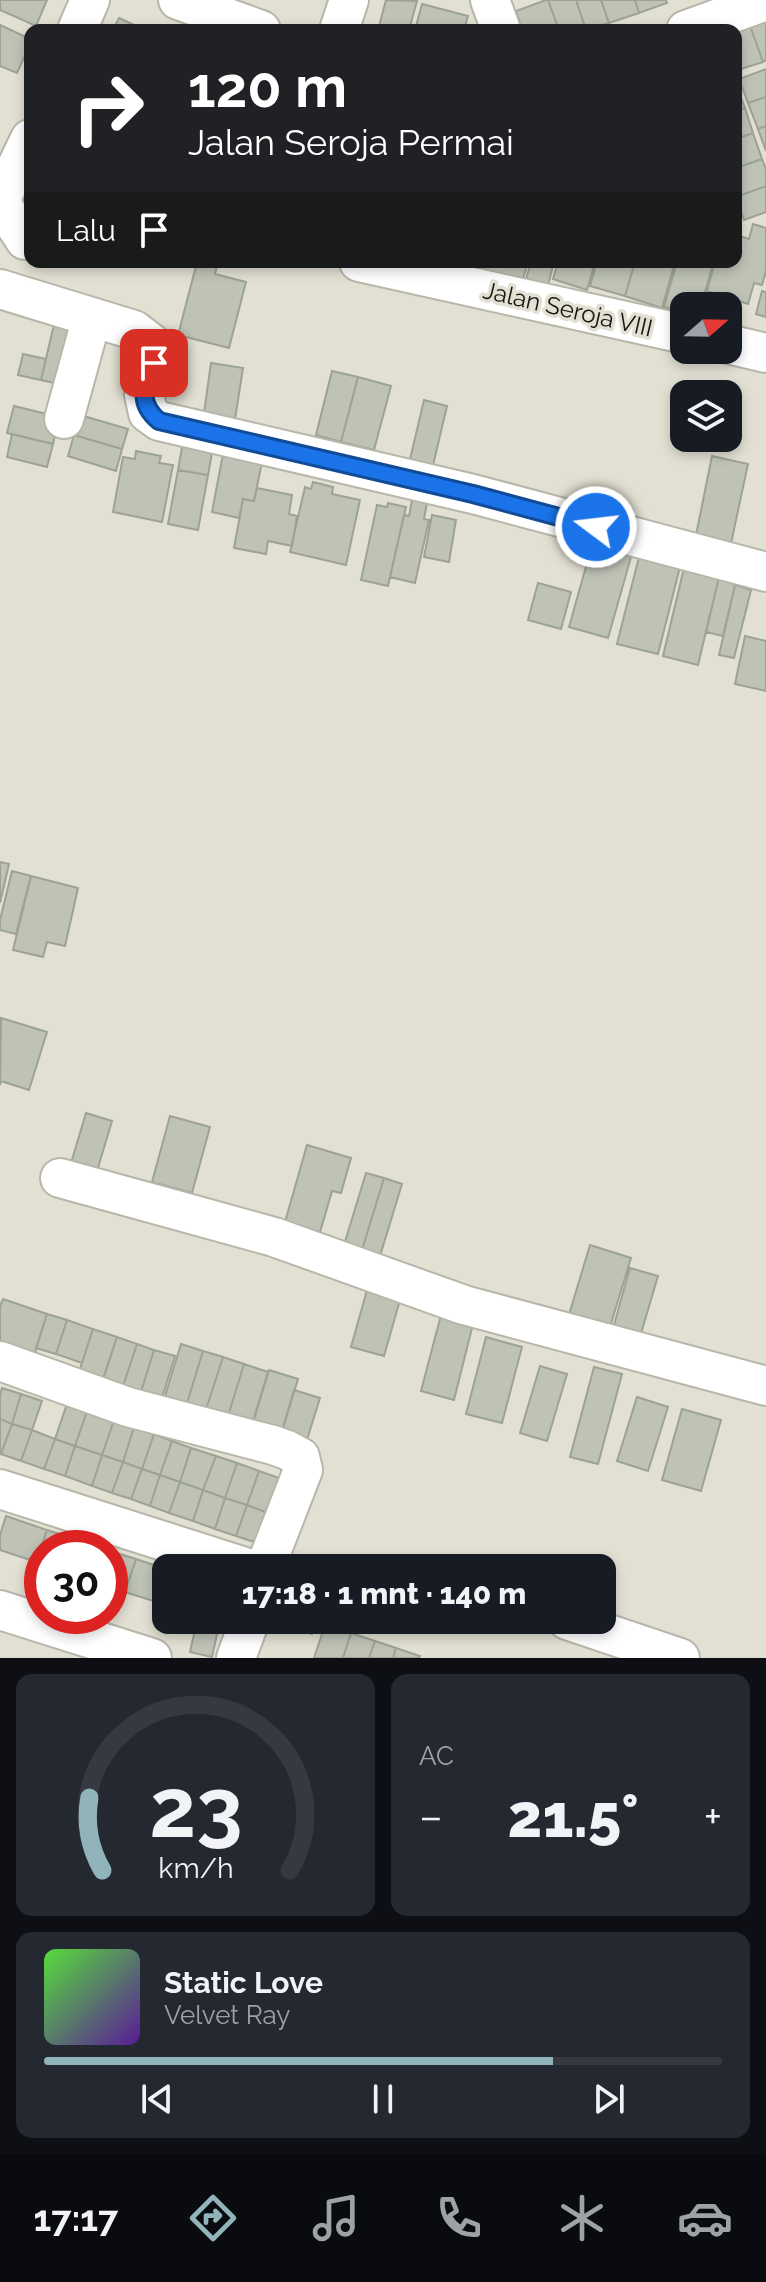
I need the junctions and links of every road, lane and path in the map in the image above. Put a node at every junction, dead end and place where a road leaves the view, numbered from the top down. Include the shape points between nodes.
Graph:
1 (90, 0) edge
2 (178, 0) edge
3 (349, 0) edge
4 (490, 0) edge
5 (766, 1) edge
6 (80, 24) edge
7 (244, 24) edge
8 (341, 24) edge
9 (499, 24) edge
10 (703, 24) edge
11 (24, 151) edge
12 (0, 201) edge
13 (18, 242) edge
14 (386, 268) edge
15 (0, 289) edge
16 (92, 317) junction
17 (670, 331) edge
18 (742, 347) edge
19 (766, 353) edge
20 (64, 419) dead end
21 (766, 572) edge
22 (60, 1178) dead end
23 (0, 1361) edge
24 (766, 1386) edge
25 (0, 1489) edge
26 (204, 1554) edge
27 (270, 1554) edge
28 (0, 1610) edge
29 (245, 1634) edge
30 (609, 1634) edge
31 (152, 1658) edge
32 (236, 1658) edge
33 (680, 1658) edge

1 - 6 street
2 - 7 street
3 - 8 street
4 - 9 street
5 - 10 street
11 - 12 street
12 - 13 street
14 - 17 street, Jalan Seroja VIII
15 - 16 street
16 - 20 street
16 - 21 street via 134,330 151,343 154,363 144,394 148,413 159,421 458,490
18 - 19 street
22 - 24 street via 274,1237 464,1305
23 - 27 street via 128,1407 300,1457 303,1470
25 - 26 street
28 - 31 street
29 - 32 street
30 - 33 street

